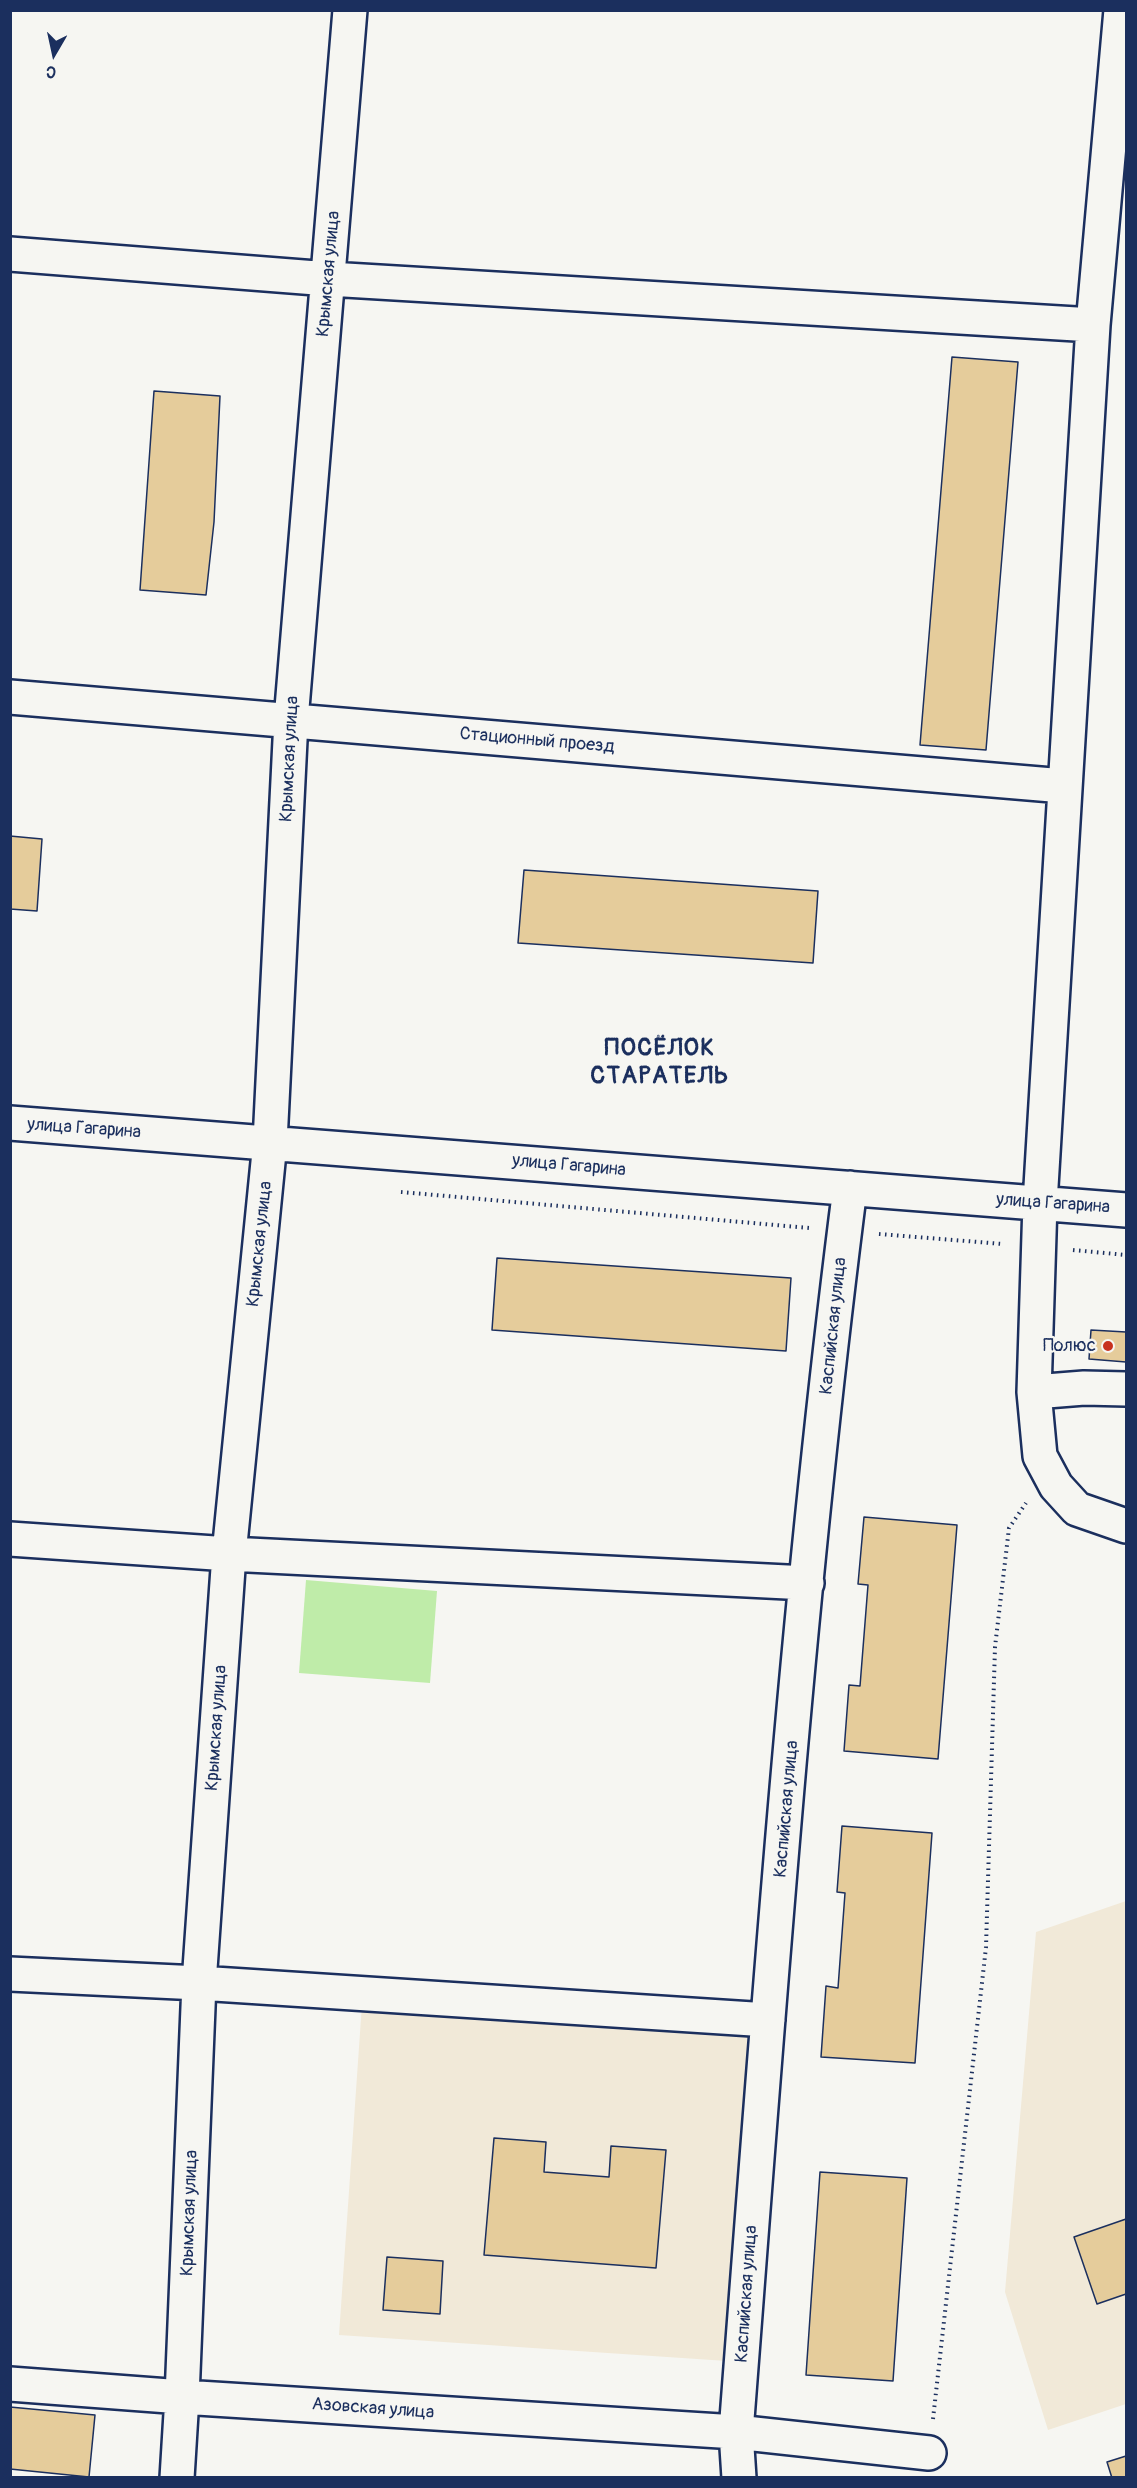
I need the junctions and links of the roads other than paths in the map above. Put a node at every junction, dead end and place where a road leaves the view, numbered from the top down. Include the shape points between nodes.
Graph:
1 (350, 10) edge
2 (1121, 10) edge
3 (10, 254) edge
4 (329, 279) junction
5 (1093, 325) junction
6 (10, 697) edge
7 (291, 720) junction
8 (1064, 786) junction
9 (10, 1123) edge
10 (270, 1142) junction
11 (850, 1188) junction
12 (1040, 1203) junction
13 (1126, 1210) edge
14 (1126, 1389) edge
15 (1034, 1392) junction
16 (1126, 1526) edge
17 (10, 1539) edge
18 (230, 1554) junction
19 (807, 1583) junction
20 (10, 1974) edge
21 (199, 1983) junction
22 (768, 2020) junction
23 (10, 2384) edge
24 (182, 2397) junction
25 (736, 2432) junction
26 (929, 2453) road end
27 (177, 2478) edge
28 (739, 2478) edge

1 - 4 street, Крымская улица
2 - 5 street
3 - 4 street
4 - 5 street
4 - 7 street, Крымская улица
5 - 8 street
6 - 7 street, Стационный проезд
7 - 8 street, Стационный проезд
7 - 10 street, Крымская улица
8 - 12 street
9 - 10 street, улица Гагарина
10 - 11 street, улица Гагарина
10 - 18 street, Крымская улица
11 - 12 street, улица Гагарина
11 - 19 street, Каспийская улица
12 - 13 street, улица Гагарина
12 - 15 street
14 - 15 street
15 - 16 street via 1040,1456 1056,1486 1077,1509
17 - 18 street
18 - 19 street
18 - 21 street, Крымская улица
19 - 22 street, Каспийская улица
20 - 21 street
21 - 22 street
21 - 24 street, Крымская улица
22 - 25 street, Каспийская улица
23 - 24 street, Азовская улица
24 - 25 street, Азовская улица
24 - 27 street, Крымская улица
25 - 26 street, Азовская улица
25 - 28 street, Каспийская улица

